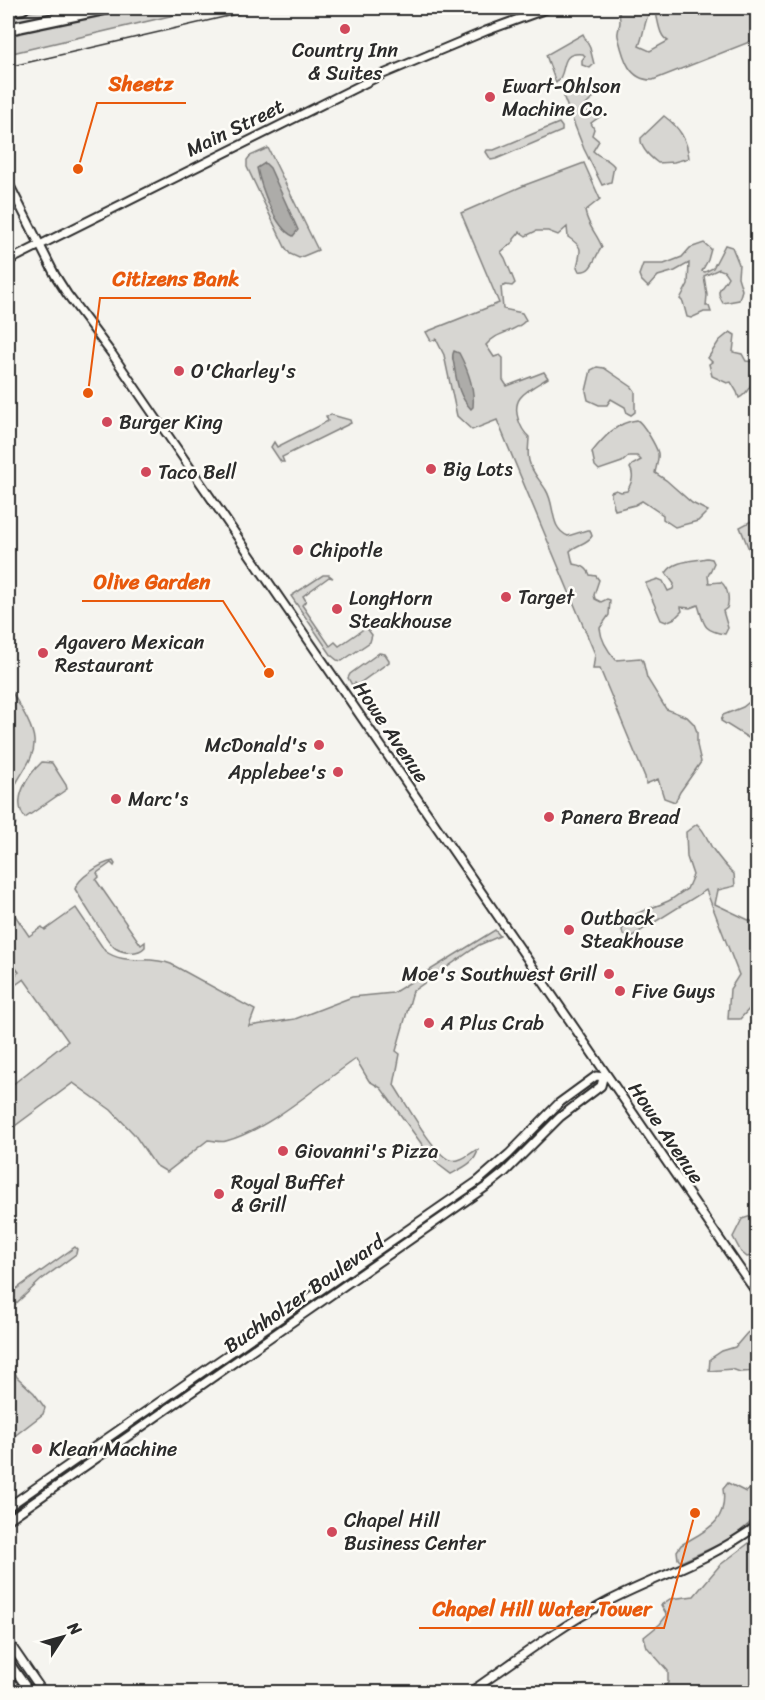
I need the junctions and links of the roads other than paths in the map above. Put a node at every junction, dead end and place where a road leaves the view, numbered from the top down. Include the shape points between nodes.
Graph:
1 (23, 8) edge
2 (108, 8) edge
3 (549, 8) edge
4 (8, 9) edge
5 (8, 29) edge
6 (8, 182) edge
7 (38, 244) junction
8 (8, 261) edge
9 (605, 1077) junction
10 (758, 1295) edge
11 (8, 1507) edge
12 (8, 1520) edge
13 (758, 1526) edge
14 (8, 1641) edge
15 (8, 1660) edge
16 (30, 1692) edge
17 (43, 1692) edge
18 (470, 1692) edge

1 - 4 highway
2 - 5 highway
3 - 7 street, Main Street via 381,75
6 - 7 street, Howe Avenue
7 - 8 street, Main Street
7 - 9 street, Howe Avenue via 67,294 112,354
9 - 10 street, Howe Avenue
9 - 11 street, Buchholzer Boulevard via 596,1076 559,1103 478,1181
9 - 12 street, Buchholzer Boulevard via 601,1086 560,1117 490,1184
13 - 18 street via 713,1554 590,1611
14 - 17 street
15 - 16 street

